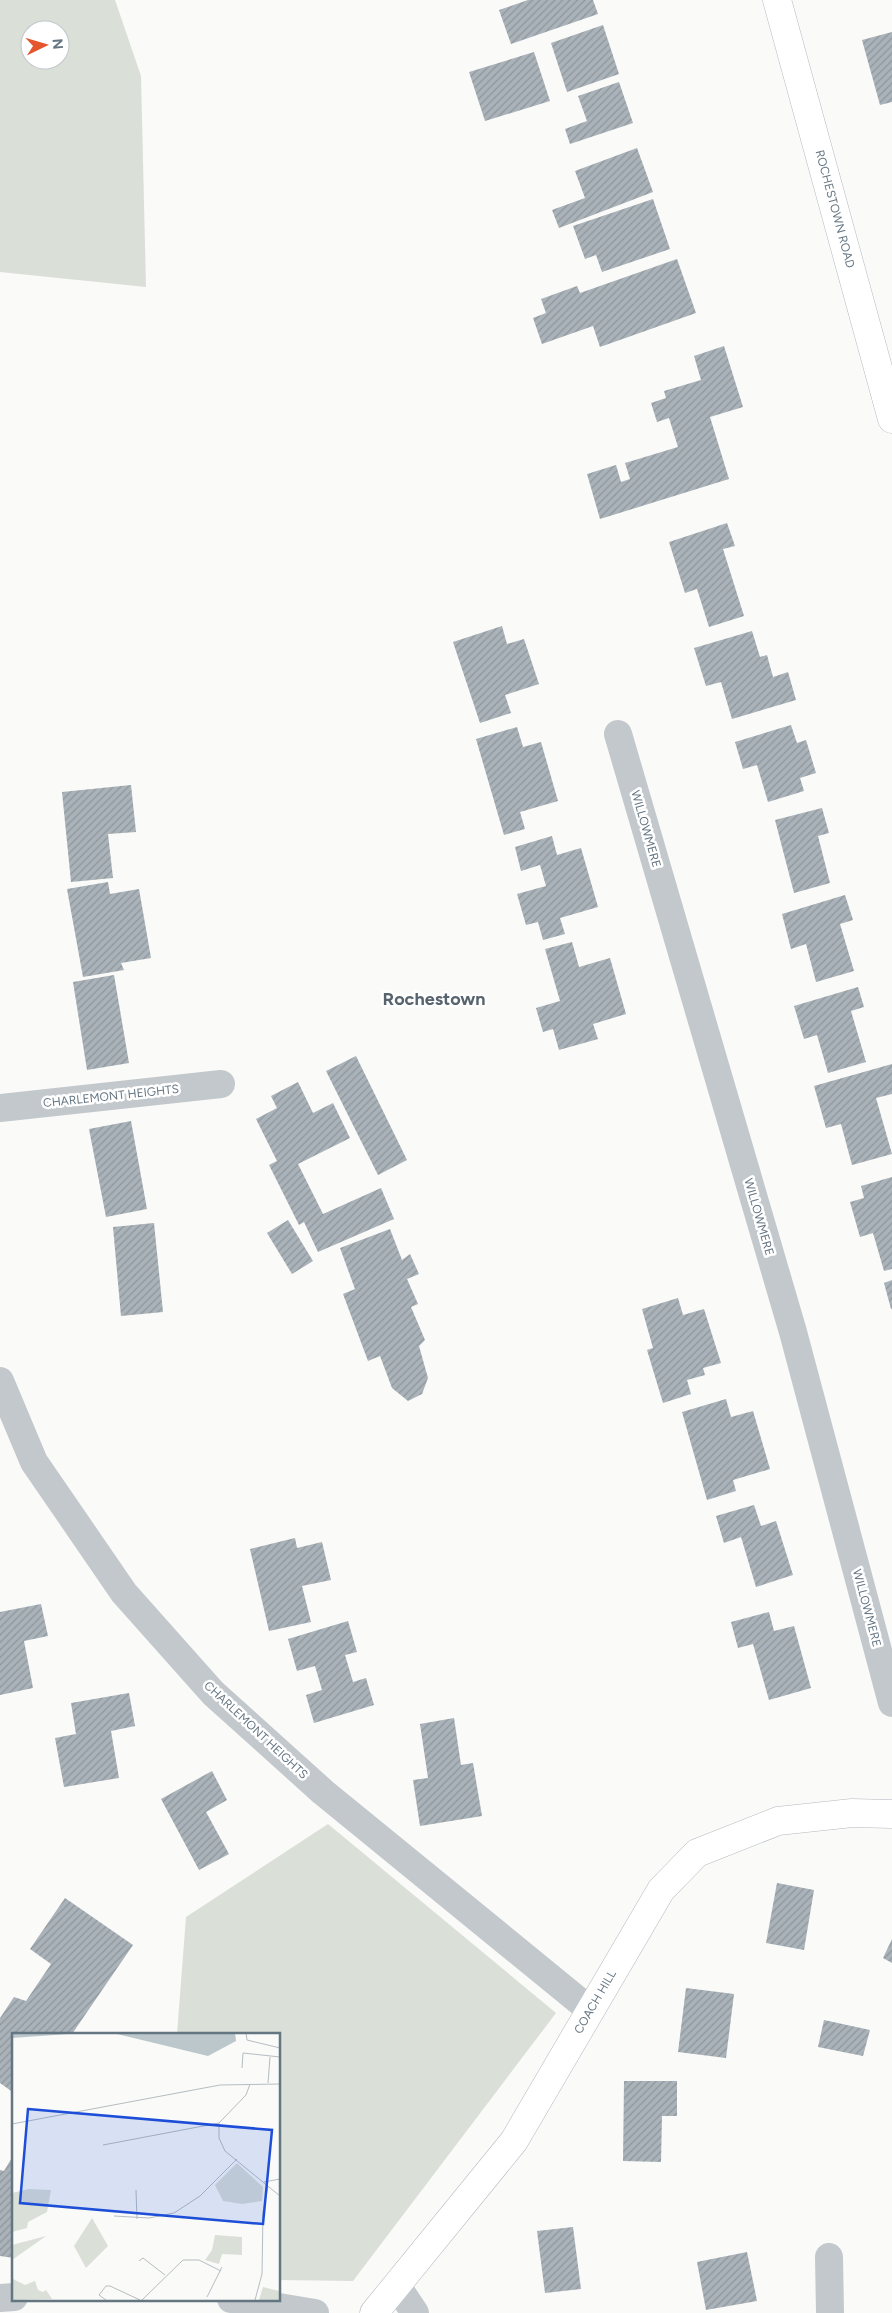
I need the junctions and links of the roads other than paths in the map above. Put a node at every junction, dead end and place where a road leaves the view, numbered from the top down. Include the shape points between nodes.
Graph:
1 (777, 0) edge
2 (892, 419) edge
3 (618, 734) dead end
4 (221, 1084) dead end
5 (0, 1108) edge
6 (0, 1381) edge
7 (892, 1703) edge
8 (892, 1814) edge
9 (590, 2010) junction
10 (829, 2257) dead end
11 (397, 2286) junction
12 (237, 2300) edge
13 (315, 2313) edge
14 (374, 2313) edge
15 (415, 2313) edge
16 (830, 2313) edge

1 - 2 street, ROCHESTOWN ROAD
3 - 7 street, WILLOWMERE via 793,1332
4 - 5 street, CHARLEMONT HEIGHTS
6 - 9 street, CHARLEMONT HEIGHTS via 34,1462 61,1502 124,1593 213,1692 323,1792
8 - 9 street, COACH HILL via 852,1812 778,1821 697,1853 661,1890
9 - 11 street, COACH HILL via 514,2141
10 - 16 street
11 - 14 street, COACH HILL
11 - 15 street
12 - 13 street

